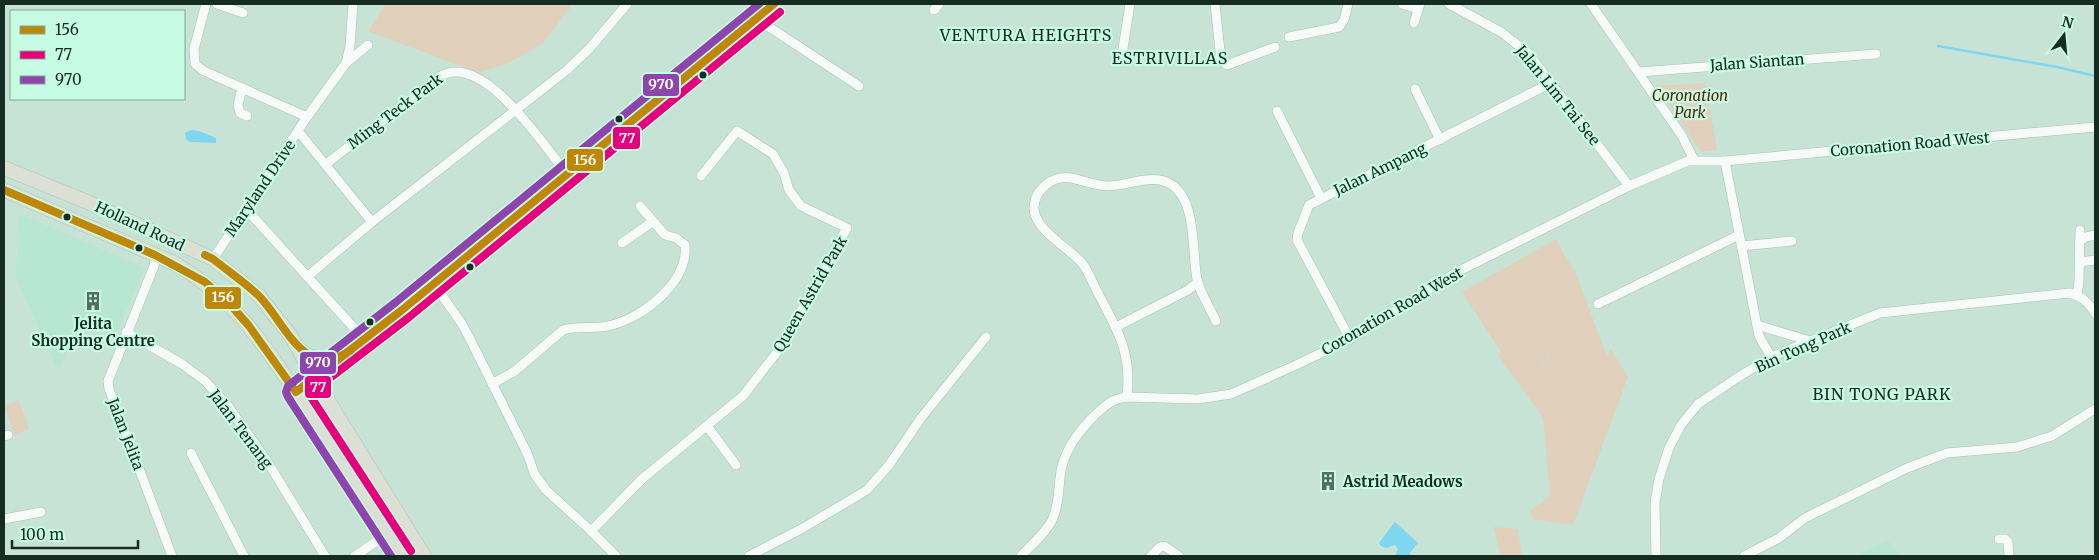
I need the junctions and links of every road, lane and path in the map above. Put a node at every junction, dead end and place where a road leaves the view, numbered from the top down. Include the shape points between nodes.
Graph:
1 (217, 4) edge
2 (353, 4) edge
3 (627, 4) edge
4 (774, 4) edge
5 (1130, 4) edge
6 (1215, 4) edge
7 (1348, 4) edge
8 (1402, 4) edge
9 (1450, 4) edge
10 (1591, 4) edge
11 (203, 5) edge
12 (1419, 6) edge
13 (243, 13) dead end
14 (757, 19) junction
15 (1414, 23) dead end
16 (1288, 37) dead end
17 (368, 46) dead end
18 (1275, 47) dead end
19 (1876, 54) dead end
20 (1122, 55) dead end
21 (346, 63) junction
22 (1639, 72) junction
23 (1551, 83) junction
24 (859, 86) dead end
25 (242, 88) junction
26 (1415, 89) dead end
27 (517, 110) junction
28 (1277, 111) dead end
29 (247, 116) dead end
30 (307, 118) junction
31 (2095, 128) edge
32 (298, 131) junction
33 (1440, 140) junction
34 (1694, 160) junction
35 (1725, 161) junction
36 (326, 164) junction
37 (4, 168) edge
38 (567, 174) junction
39 (702, 176) dead end
40 (1629, 186) junction
41 (4, 190) edge
42 (1321, 198) junction
43 (640, 206) dead end
44 (246, 209) junction
45 (132, 222) junction
46 (372, 222) junction
47 (652, 222) junction
48 (2080, 230) dead end
49 (1739, 235) junction
50 (2095, 235) edge
51 (1792, 241) dead end
52 (2080, 241) junction
53 (622, 243) dead end
54 (1741, 246) junction
55 (156, 255) junction
56 (213, 259) junction
57 (2095, 260) edge
58 (2080, 262) junction
59 (308, 276) junction
60 (1198, 282) junction
61 (434, 284) junction
62 (2078, 295) junction
63 (1598, 304) dead end
64 (2095, 313) edge
65 (1216, 321) dead end
66 (1757, 325) junction
67 (1116, 327) junction
68 (126, 332) junction
69 (986, 337) dead end
70 (364, 339) junction
71 (1350, 339) junction
72 (1810, 341) junction
73 (301, 351) junction
74 (346, 354) junction
75 (1771, 358) junction
76 (314, 378) junction
77 (492, 384) junction
78 (296, 392) junction
79 (1127, 397) junction
80 (2095, 409) edge
81 (707, 426) junction
82 (191, 454) dead end
83 (736, 465) dead end
84 (41, 512) dead end
85 (4, 519) edge
86 (592, 531) junction
87 (387, 534) junction
88 (1999, 540) dead end
89 (172, 556) edge
90 (244, 556) edge
91 (325, 556) edge
92 (355, 556) edge
93 (403, 556) edge
94 (424, 556) edge
95 (616, 556) edge
96 (749, 556) edge
97 (1021, 556) edge
98 (1152, 556) edge
99 (1179, 556) edge
100 (1656, 556) edge
101 (1744, 556) edge
102 (2009, 556) edge

1 - 13 street
2 - 21 street
3 - 27 street via 589,49
4 - 14 main road
5 - 20 street
6 - 18 street via 1223,63 1227,65
7 - 16 street via 1339,27
8 - 12 street
9 - 23 street, Jalan Lim Tai See via 1516,42
10 - 22 street
11 - 25 street via 194,49 196,64 204,71
12 - 15 street
14 - 24 street
14 - 38 main road
17 - 21 street, Maryland Drive
19 - 22 street, Jalan Siantan
21 - 30 street, Maryland Drive
22 - 34 street via 1682,136
23 - 33 street, Jalan Ampang
23 - 40 street, Jalan Lim Tai See
25 - 29 street via 238,105 240,113
25 - 30 street
26 - 33 street, Jalan Ampang
27 - 36 street, Ming Teck Park via 487,83 460,73 446,72
27 - 38 street, Ming Teck Park
27 - 46 street
28 - 42 street, Jalan Ampang
30 - 32 street, Maryland Drive
31 - 35 street, Coronation Road West
32 - 36 street
32 - 44 street, Maryland Drive
33 - 42 street, Jalan Ampang
34 - 35 street, Coronation Road West
34 - 40 street, Coronation Road West
35 - 49 street
36 - 46 street
37 - 45 main road, Holland Road
38 - 61 main road
39 - 81 street, Queen Astrid Park via 737,131 773,154 789,190 801,206 847,228 781,347 743,396
40 - 71 street, Coronation Road West via 1456,273
41 - 55 main road, Holland Road
42 - 71 street, Jalan Ampang via 1308,205 1298,240
43 - 47 street
44 - 56 street, Maryland Drive
44 - 59 street
45 - 55 main road via 151,240
45 - 56 main road, Holland Road
46 - 59 street
47 - 53 street
47 - 77 street via 665,235 685,245 684,260 674,282 635,317 611,326 562,330 515,371
48 - 52 street
49 - 54 street
49 - 63 street
50 - 52 street
51 - 54 street
52 - 58 street
54 - 66 street
55 - 68 street, Jalan Jelita
55 - 78 main road, Holland Road via 193,274 217,292 266,348
56 - 73 main road, Holland Road via 259,296
57 - 58 street
58 - 62 street
59 - 70 street
60 - 65 street
60 - 67 street
60 - 67 street via 1188,206 1172,185 1157,180 1110,186 1062,177 1053,180 1037,196 1034,214 1042,228 1082,263
61 - 70 main road
61 - 77 street via 462,324
62 - 64 street
62 - 72 street, Bin Tong Park via 1880,313
66 - 72 street
66 - 75 street
67 - 79 street via 1128,362
68 - 89 street, Jalan Jelita via 108,381 109,389
68 - 91 street, Jalan Tenang via 182,364 228,406 267,461
69 - 96 street via 867,490
70 - 74 main road
71 - 79 street, Coronation Road West via 1231,394 1198,399
72 - 75 street, Bin Tong Park
73 - 74 main road via 322,360
73 - 76 main road, Holland Road
74 - 76 main road
75 - 100 street, Bin Tong Park via 1698,404 1680,425 1659,479 1655,504
76 - 78 main road
76 - 94 main road, Holland Road
77 - 86 street via 535,475 546,490
78 - 87 main road, Holland Road
79 - 97 street, Coronation Road West via 1110,401 1074,438 1062,466 1052,520
80 - 101 street via 2052,436 2017,447 1947,453 1907,468 1805,518 1779,538
81 - 83 street
81 - 86 street, Queen Astrid Park via 642,479
82 - 90 street
84 - 85 street
86 - 95 street
87 - 92 street
87 - 93 main road, Holland Road
88 - 102 street via 2008,542
98 - 99 street via 1164,546

